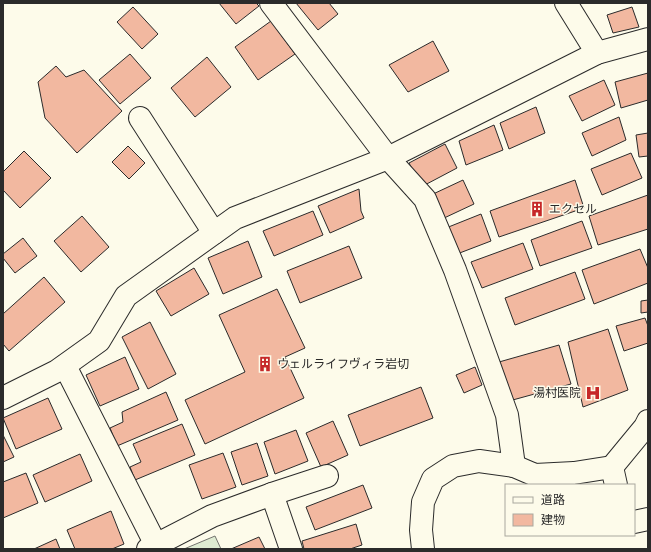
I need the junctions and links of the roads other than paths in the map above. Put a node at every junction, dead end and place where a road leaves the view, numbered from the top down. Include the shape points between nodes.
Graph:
1 (271, 3) edge
2 (566, 3) edge
3 (648, 39) edge
4 (597, 53) junction
5 (140, 118) dead end
6 (388, 158) junction
7 (214, 233) junction
8 (65, 366) junction
9 (3, 398) edge
10 (648, 421) edge
11 (514, 466) junction
12 (327, 476) dead end
13 (614, 476) edge
14 (272, 494) junction
15 (648, 519) edge
16 (635, 522) edge
17 (152, 547) edge
18 (292, 549) edge
19 (423, 549) edge

1 - 6 street
2 - 4 street
3 - 4 street
4 - 6 street
5 - 7 street
6 - 7 street via 235,218
6 - 11 street via 425,200 455,270 507,415
7 - 8 street via 126,296 99,341
8 - 9 street
8 - 17 street
10 - 13 street
11 - 13 street via 536,475 574,473
11 - 19 street via 479,461 453,466 433,478 422,502
12 - 14 street
14 - 17 street via 212,516
14 - 18 street
15 - 16 street

